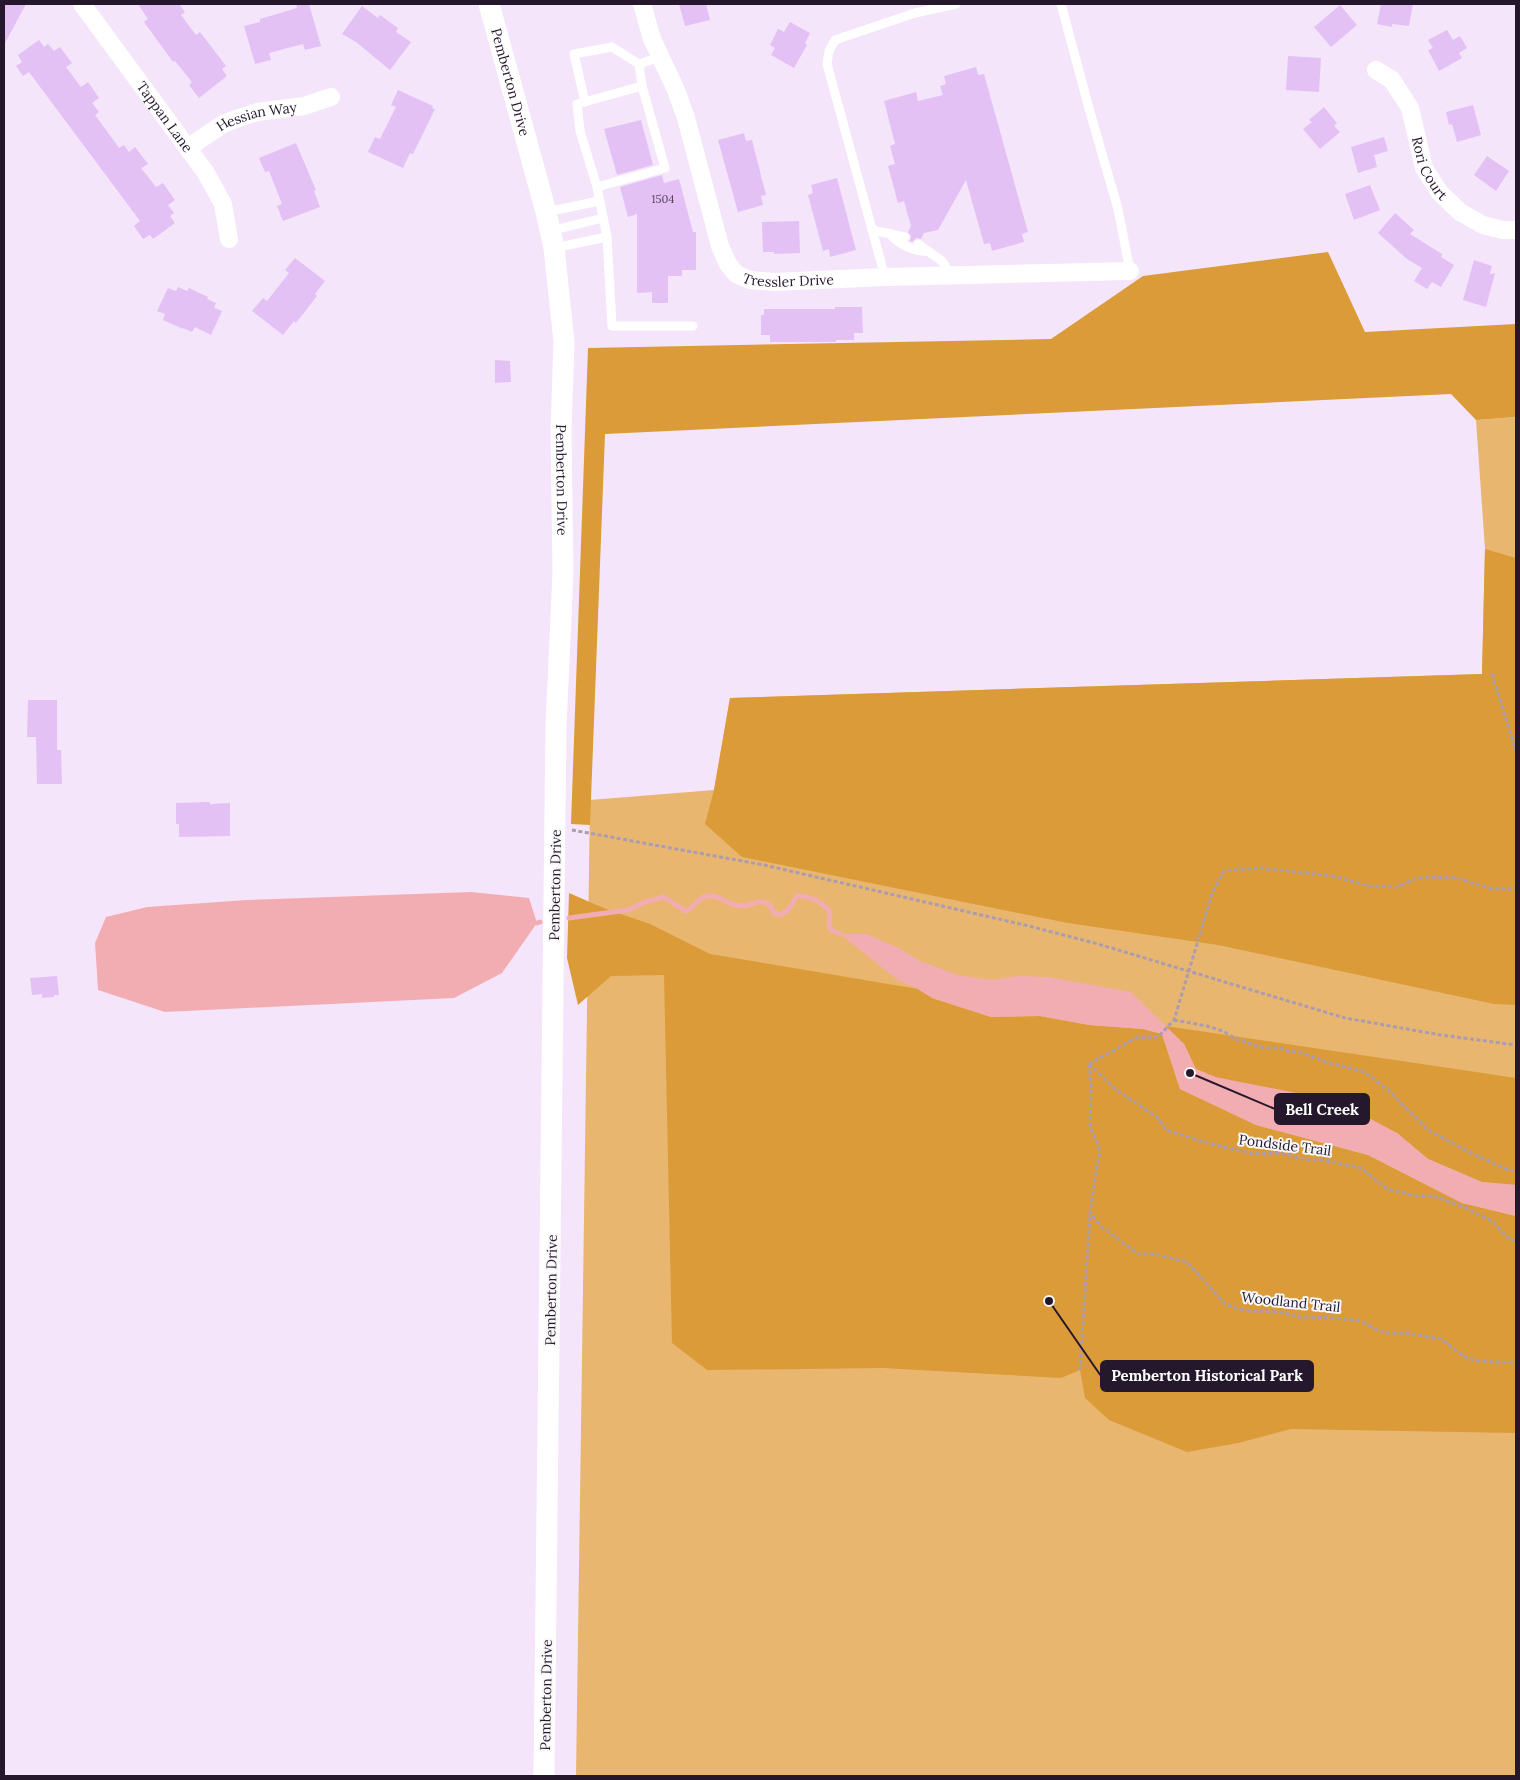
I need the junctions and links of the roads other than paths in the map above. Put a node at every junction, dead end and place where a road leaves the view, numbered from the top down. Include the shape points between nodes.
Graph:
1 (82, 4) edge
2 (489, 4) edge
3 (642, 4) edge
4 (956, 4) edge
5 (1061, 4) edge
6 (660, 57) junction
7 (639, 64) junction
8 (1376, 70) dead end
9 (642, 86) junction
10 (331, 97) dead end
11 (585, 102) junction
12 (189, 147) junction
13 (597, 187) junction
14 (599, 201) junction
15 (603, 218) junction
16 (550, 230) junction
17 (872, 230) junction
18 (1516, 230) edge
19 (889, 233) junction
20 (607, 237) junction
21 (905, 237) dead end
22 (229, 239) dead end
23 (918, 244) dead end
24 (930, 252) junction
25 (1130, 272) joint
26 (951, 276) junction
27 (885, 277) junction
28 (694, 326) dead end
29 (544, 1776) edge

1 - 12 street, Tappan Lane
2 - 16 street, Pemberton Drive
3 - 6 street, Tressler Drive
4 - 17 lane via 835,40 829,51 827,64
5 - 25 lane via 1118,210
6 - 7 lane
6 - 27 street, Tressler Drive via 686,118 720,246 736,274 750,280 774,282
7 - 9 lane
7 - 11 lane via 612,47 574,54
8 - 18 street, Rori Court via 1392,80 1410,108 1424,168 1440,193 1460,212 1483,225
9 - 11 lane
9 - 13 lane via 664,168
10 - 12 street, Hessian Way via 304,106 239,118
11 - 13 lane via 577,104 580,131
12 - 22 street, Tappan Lane via 223,204
13 - 14 lane
14 - 15 lane
14 - 16 lane
15 - 16 lane
15 - 20 lane
16 - 20 lane
16 - 29 street, Pemberton Drive via 564,342 561,432 563,573 556,726
17 - 19 lane
17 - 27 lane
19 - 21 lane
19 - 24 lane via 896,241 916,252
20 - 28 lane via 612,326
23 - 24 lane
24 - 26 lane via 942,261
25 - 26 street, Tressler Drive
26 - 27 street, Tressler Drive

